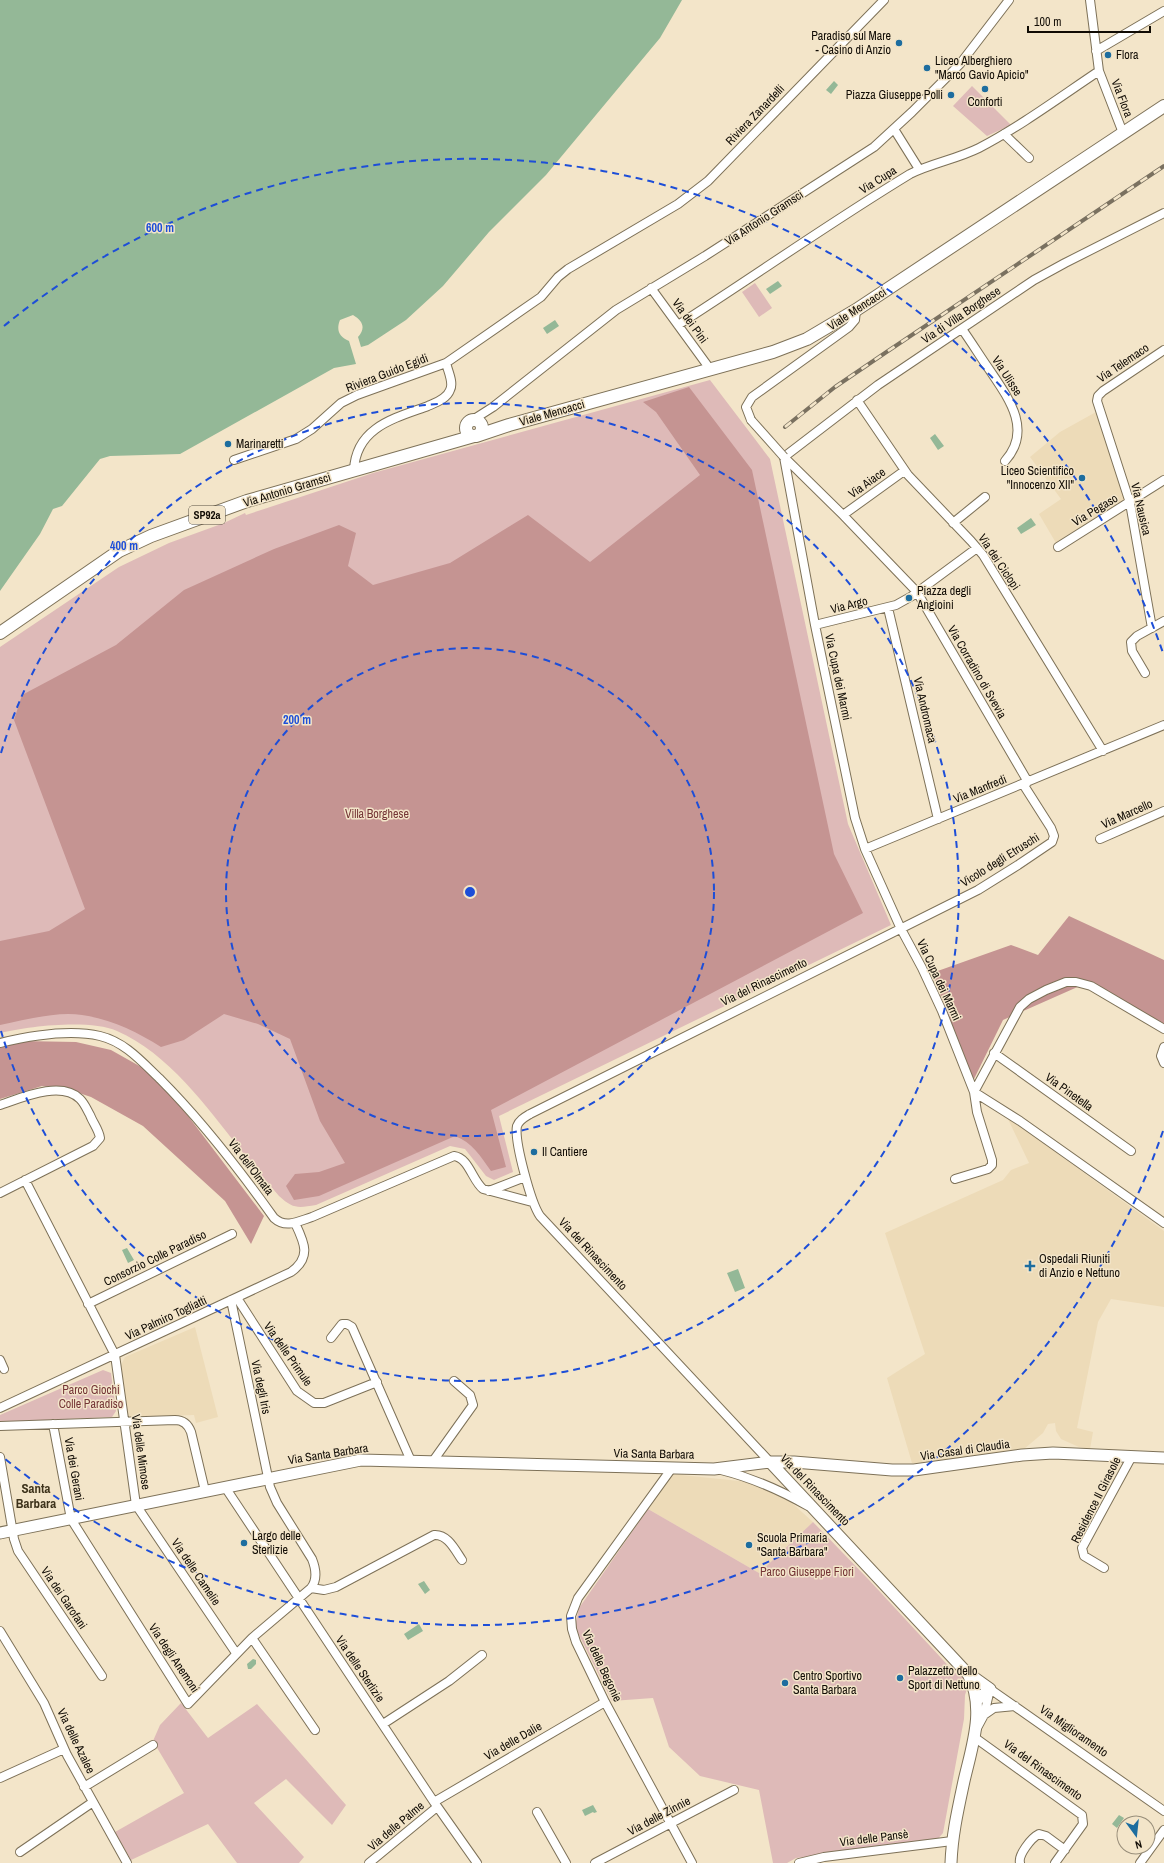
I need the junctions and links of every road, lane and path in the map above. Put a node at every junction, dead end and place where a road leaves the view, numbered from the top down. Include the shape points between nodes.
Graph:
1 (884, 0) edge
2 (1009, 0) edge
3 (1090, 0) edge
4 (1164, 11) edge
5 (1096, 51) junction
6 (1099, 71) junction
7 (1164, 106) edge
8 (894, 129) junction
9 (1123, 133) junction
10 (1004, 134) junction
11 (1029, 158) dead end
12 (919, 169) junction
13 (1164, 212) edge
14 (631, 231) joint
15 (652, 288) junction
16 (856, 310) junction
17 (678, 325) junction
18 (962, 329) junction
19 (1164, 350) edge
20 (446, 363) junction
21 (710, 369) junction
22 (1097, 398) joint
23 (857, 400) junction
24 (475, 423) junction
25 (509, 425) junction
26 (475, 436) junction
27 (436, 446) junction
28 (784, 456) junction
29 (234, 460) dead end
30 (1005, 461) dead end
31 (354, 470) junction
32 (904, 471) junction
33 (1164, 480) edge
34 (985, 498) dead end
35 (1130, 503) junction
36 (843, 515) junction
37 (953, 523) junction
38 (1058, 547) dead end
39 (977, 548) junction
40 (917, 592) junction
41 (888, 608) junction
42 (1164, 621) edge
43 (815, 625) junction
44 (1152, 628) junction
45 (0, 633) edge
46 (1144, 673) dead end
47 (1164, 725) edge
48 (1103, 751) junction
49 (1026, 783) junction
50 (1164, 811) edge
51 (938, 819) junction
52 (1100, 839) dead end
53 (865, 848) junction
54 (901, 929) junction
55 (1164, 1030) edge
56 (0, 1043) edge
57 (1164, 1047) edge
58 (994, 1053) junction
59 (1164, 1063) edge
60 (974, 1092) junction
61 (0, 1105) edge
62 (1131, 1151) dead end
63 (525, 1177) junction
64 (955, 1179) dead end
65 (25, 1180) junction
66 (488, 1191) junction
67 (0, 1192) edge
68 (532, 1202) junction
69 (295, 1223) junction
70 (1164, 1223) edge
71 (232, 1234) dead end
72 (234, 1299) junction
73 (88, 1304) junction
74 (331, 1338) dead end
75 (115, 1355) junction
76 (0, 1360) edge
77 (4, 1369) dead end
78 (454, 1381) dead end
79 (377, 1382) junction
80 (0, 1408) edge
81 (124, 1422) junction
82 (53, 1424) junction
83 (0, 1426) edge
84 (1132, 1456) junction
85 (0, 1457) edge
86 (1164, 1458) edge
87 (412, 1461) junction
88 (433, 1461) junction
89 (770, 1462) junction
90 (672, 1468) junction
91 (714, 1468) junction
92 (268, 1478) junction
93 (225, 1487) junction
94 (205, 1491) junction
95 (136, 1505) junction
96 (819, 1513) junction
97 (71, 1518) junction
98 (12, 1530) junction
99 (0, 1533) edge
100 (462, 1560) dead end
101 (1104, 1568) dead end
102 (311, 1588) junction
103 (299, 1598) junction
104 (0, 1631) edge
105 (252, 1638) junction
106 (236, 1653) junction
107 (482, 1655) dead end
108 (968, 1674) junction
109 (102, 1676) dead end
110 (990, 1689) junction
111 (977, 1700) junction
112 (605, 1702) junction
113 (1016, 1706) junction
114 (984, 1715) junction
115 (383, 1724) junction
116 (315, 1730) dead end
117 (975, 1733) junction
118 (153, 1745) dead end
119 (64, 1749) junction
120 (0, 1778) edge
121 (84, 1787) junction
122 (734, 1790) dead end
123 (93, 1802) junction
124 (436, 1804) junction
125 (1164, 1811) edge
126 (537, 1812) dead end
127 (672, 1823) junction
128 (1164, 1830) edge
129 (952, 1841) junction
130 (1065, 1850) junction
131 (20, 1852) dead end
132 (127, 1863) edge
133 (369, 1863) edge
134 (477, 1863) edge
135 (566, 1863) edge
136 (595, 1863) edge
137 (692, 1863) edge
138 (799, 1863) edge
139 (951, 1863) edge
140 (1020, 1863) edge
141 (1055, 1863) edge
142 (1140, 1863) edge

1 - 14 street, Riviera Zanardelli via 702,186 678,204
2 - 8 street, Via Antonio Gramsci via 960,64
3 - 5 street, Via Flora
4 - 5 street
5 - 6 street, Via Flora
6 - 9 street, Via Flora
6 - 10 street, Via Cupa
7 - 9 main road, Viale Mencacci
8 - 12 street
8 - 15 street, Via Antonio Gramsci via 859,157
9 - 16 main road, Viale Mencacci
10 - 11 street
10 - 12 street, Via Cupa via 959,157
12 - 17 street, Via Cupa
13 - 18 street, Via di Villa Borghese via 1048,272
14 - 20 street, Riviera Guido Egidi via 568,269 544,295
15 - 17 street, Via dei Pini
15 - 24 street, Via Antonio Gramsci via 610,314
16 - 21 main road, Viale Mencacci via 797,344
16 - 28 street, bridge via 855,320 849,327 749,400 746,410 751,420
17 - 21 street, Via dei Pini
18 - 23 street, Via di Villa Borghese
18 - 30 street, Via Ulisse via 1014,410 1017,437 1015,447
19 - 22 street, Via Telemaco via 1103,391
20 - 29 street, Riviera Guido Egidi via 357,395 341,404 296,439
20 - 31 street, Riviera Guido Egidi via 451,384 447,395 377,427 359,448
21 - 25 main road, Viale Mencacci
22 - 35 street, Via Nausica via 1098,408
23 - 28 street, Via di Villa Borghese
23 - 32 street, Via dei Ciclopi
24 - 25 main road, Viale Mencacci
24 - 26 main road via 482,432
24 - 27 main road, Via Antonio Gramsci / SP92a
25 - 26 main road, Viale Mencacci
26 - 27 main road, Via Antonio Gramsci / SP92a
27 - 31 main road, Via Antonio Gramsci / SP92a
28 - 36 street, Via Corradino di Svevia
28 - 43 street, Via Cupa dei Marmi
31 - 45 main road, Via Antonio Gramsci / SP92a via 247,501 151,536 119,552
32 - 36 street, Via Aiace
32 - 37 street, Via dei Ciclopi
33 - 35 street, Via Pegaso
34 - 37 street
35 - 38 street, Via Pegaso
35 - 44 street, Via Nausica
36 - 40 street, Via Corradino di Svevia
37 - 39 street, Via dei Ciclopi
39 - 40 street
39 - 48 street, Via dei Ciclopi
40 - 41 street
40 - 49 street, Via Corradino di Svevia
41 - 43 street, Via Argo
41 - 51 street, Via Andromaca
42 - 44 street
43 - 53 street, Via Cupa dei Marmi via 854,818
44 - 46 street via 1134,638 1131,645
47 - 48 street, Via Manfredi
48 - 49 street, Via Manfredi
49 - 51 street, Via Manfredi
49 - 54 street, Vicolo degli Etruschi via 1053,830 1052,842 989,884
50 - 52 street, Via Marcello
51 - 53 street, Via Manfredi
53 - 54 street, Via Cupa dei Marmi
54 - 60 street, Via Cupa dei Marmi via 936,998
54 - 63 street, Via del Rinascimento via 524,1118 519,1123 517,1133
55 - 58 street via 1091,986 1073,981 1059,984 1029,999 1020,1007
56 - 69 street, Via dell'Olmata via 45,1035 86,1034 102,1036 123,1046 142,1061 198,1118 276,1220 285,1224
57 - 59 street via 1160,1056
58 - 60 street
58 - 62 street, Via Pinetella
60 - 64 street, Via Cupa dei Marmi via 992,1165 986,1170
60 - 70 street via 1020,1121
61 - 65 street via 40,1092 73,1095 84,1104 99,1135 99,1140 93,1146
63 - 66 street
63 - 68 street, Via del Rinascimento
65 - 67 street
65 - 73 street
66 - 68 street
66 - 69 street via 480,1186 461,1158 452,1157
68 - 89 street, Via del Rinascimento via 543,1220
69 - 72 street, Via Palmiro Togliatti via 304,1248 304,1256 299,1266 284,1276
71 - 73 street, Consorzio Colle Paradiso
72 - 75 street, Via Palmiro Togliatti
72 - 79 street, Via delle Primule via 304,1397 316,1403 324,1403
72 - 92 street, Via degli Iris
73 - 75 street
74 - 79 street via 342,1324 350,1326
75 - 80 street, Via Palmiro Togliatti
75 - 81 street, Via delle Mimose
76 - 77 street
78 - 88 street via 470,1395 473,1400 472,1407
79 - 87 street
81 - 82 street
81 - 94 street via 175,1420 185,1423 191,1432
81 - 95 street, Via delle Mimose
82 - 83 street
82 - 97 street, Via dei Gerani
84 - 86 street, Via Casal di Claudia
84 - 89 street, Via Casal di Claudia via 1037,1453 944,1467 905,1470 808,1462
84 - 101 street, Residence Il Girasole via 1082,1548 1084,1556
85 - 98 street, Via dei Garofani
87 - 88 street, Via Santa Barbara
87 - 92 street, Via Santa Barbara via 356,1461
88 - 90 street, Via Santa Barbara
89 - 91 street, Via Santa Barbara
89 - 96 street, Via del Rinascimento
90 - 91 street, Via Santa Barbara
90 - 112 street, Via delle Begonie via 578,1598 572,1610 571,1622 575,1638
91 - 96 street, Via Santa Barbara via 746,1476 770,1486
92 - 93 street, Via Santa Barbara
92 - 102 street, Via degli Iris via 276,1503 313,1563 316,1577
93 - 94 street, Via Santa Barbara
93 - 103 street, Via delle Sterlizie
94 - 95 street, Via Santa Barbara
95 - 97 street, Via Santa Barbara
95 - 106 street, Via delle Camelie
96 - 108 street, Via del Rinascimento
97 - 98 street, Via Santa Barbara
97 - 106 street, Via degli Anemoni via 188,1704
98 - 99 street, Via Santa Barbara
98 - 109 street, Via dei Garofani via 21,1556
100 - 102 street via 447,1539 434,1535 336,1587 324,1590
102 - 103 street, Via degli Anemoni
103 - 105 street, Via degli Anemoni
103 - 115 street, Via delle Sterlizie
104 - 119 street, Via delle Azalee via 44,1703
105 - 106 street, Via degli Anemoni
105 - 116 street
107 - 115 street via 449,1681
108 - 110 street, Via Miglioramento
108 - 111 street, Via del Rinascimento
110 - 111 street
110 - 113 street, Via Miglioramento
110 - 114 street, Via del Rinascimento
111 - 117 street, Via del Rinascimento
112 - 124 street, Via delle Dalie
112 - 127 street, Via delle Begonie
113 - 114 street via 994,1708
113 - 125 street, Via Miglioramento
114 - 117 street, Via del Rinascimento
115 - 124 street, Via delle Sterlizie
117 - 129 street, Via del Rinascimento
117 - 130 street, Via del Rinascimento via 1082,1815 1083,1824
118 - 121 street
119 - 120 street
119 - 121 street, Via delle Azalee
121 - 123 street, Via delle Azalee
122 - 127 street, Via delle Zinnie
123 - 131 street
123 - 132 street, Via delle Azalee
124 - 133 street, Via delle Palme
124 - 134 street, Via delle Sterlizie
126 - 135 street
127 - 136 street, Via delle Zinnie
127 - 137 street, Via delle Begonie
128 - 142 street
129 - 138 street, Via delle Pansè via 824,1857
129 - 139 street, Via del Rinascimento
130 - 140 street via 1039,1834 1021,1856
130 - 141 street, Via del Rinascimento

